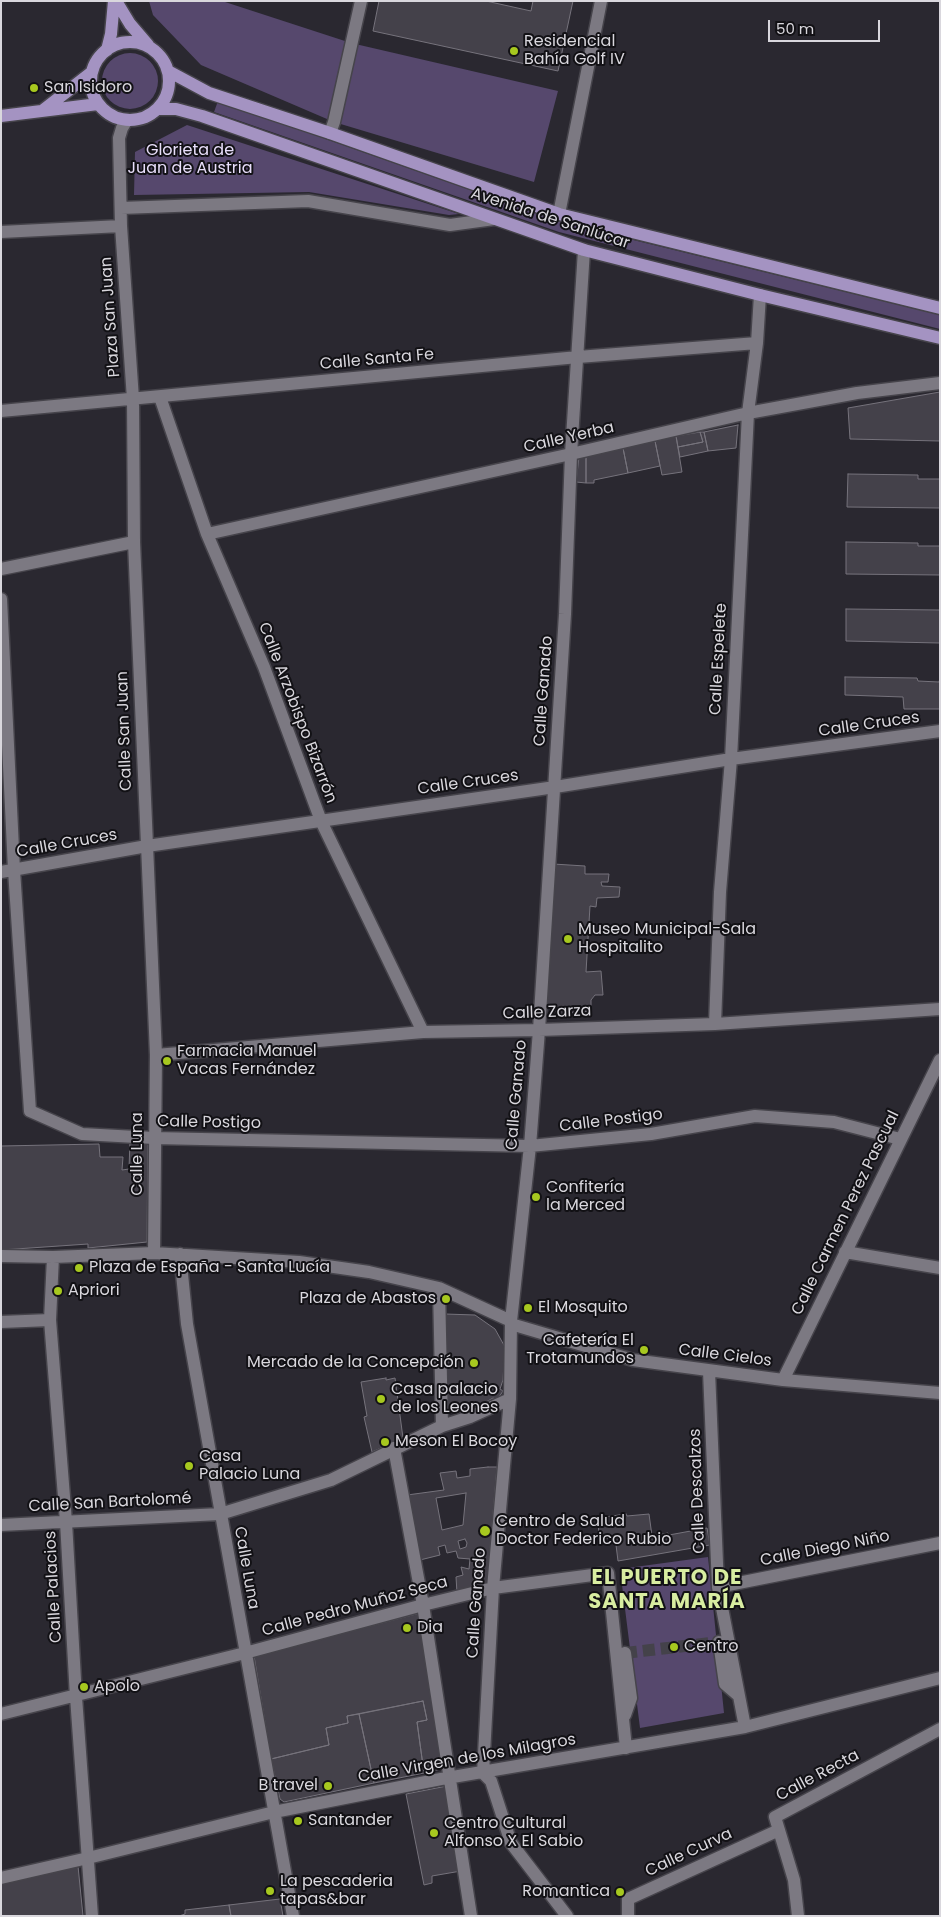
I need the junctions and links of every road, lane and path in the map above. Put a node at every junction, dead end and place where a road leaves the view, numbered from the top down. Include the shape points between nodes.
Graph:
1 (115, 1) edge
2 (361, 1) edge
3 (601, 1) edge
4 (150, 47) junction
5 (107, 50) junction
6 (168, 71) junction
7 (92, 72) junction
8 (98, 104) junction
9 (158, 109) junction
10 (42, 111) junction
11 (1, 116) edge
12 (128, 120) junction
13 (330, 133) junction
14 (121, 208) junction
15 (560, 214) junction
16 (494, 219) junction
17 (121, 226) junction
18 (1, 232) edge
19 (584, 250) junction
20 (760, 295) junction
21 (940, 308) edge
22 (940, 338) edge
23 (757, 343) junction
24 (578, 357) junction
25 (940, 383) edge
26 (160, 397) junction
27 (133, 403) junction
28 (1, 411) edge
29 (748, 412) junction
30 (571, 454) junction
31 (207, 534) junction
32 (134, 542) junction
33 (1, 569) edge
34 (1, 599) edge
35 (940, 731) edge
36 (731, 759) junction
37 (555, 787) junction
38 (320, 821) junction
39 (147, 846) junction
40 (8, 871) edge
41 (940, 1009) edge
42 (715, 1024) junction
43 (540, 1030) junction
44 (423, 1032) junction
45 (156, 1055) junction
46 (940, 1060) edge
47 (154, 1138) junction
48 (900, 1139) junction
49 (530, 1146) junction
50 (154, 1252) junction
51 (845, 1252) junction
52 (180, 1254) junction
53 (1, 1256) edge
54 (53, 1257) junction
55 (940, 1268) edge
56 (439, 1288) junction
57 (50, 1320) junction
58 (1, 1322) edge
59 (511, 1323) junction
60 (709, 1371) junction
61 (782, 1380) junction
62 (940, 1393) edge
63 (510, 1399) junction
64 (442, 1426) junction
65 (394, 1448) junction
66 (220, 1514) junction
67 (66, 1522) junction
68 (1, 1525) edge
69 (940, 1543) edge
70 (718, 1587) junction
71 (493, 1588) junction
72 (423, 1604) junction
73 (719, 1642) dead end
74 (246, 1653) junction
75 (626, 1653) dead end
76 (940, 1678) edge
77 (738, 1696) junction
78 (76, 1697) junction
79 (1, 1714) edge
80 (623, 1720) junction
81 (745, 1727) junction
82 (940, 1729) edge
83 (626, 1748) junction
84 (482, 1772) junction
85 (450, 1777) junction
86 (274, 1812) junction
87 (779, 1830) junction
88 (88, 1858) junction
89 (1, 1878) edge
90 (92, 1916) edge
91 (293, 1916) edge
92 (471, 1916) edge
93 (567, 1916) edge
94 (628, 1916) edge
95 (798, 1916) edge

1 - 4 main road
1 - 5 main road
2 - 13 street
3 - 15 street
4 - 5 main road via 128,42
4 - 6 main road via 163,59
5 - 7 main road
6 - 9 main road via 169,89
6 - 13 main road, Avenida de Sanlúcar via 210,93
7 - 8 main road via 92,90
7 - 10 main road
8 - 10 main road
8 - 12 main road via 110,115
9 - 12 main road via 147,117
9 - 16 main road, Avenida de Sanlúcar via 195,113
10 - 11 main road
12 - 14 street, Plaza San Juan via 119,138
13 - 15 main road, Avenida de Sanlúcar
14 - 16 street via 308,201 450,225
14 - 17 street, Plaza San Juan
15 - 21 main road, Avenida de Sanlúcar
16 - 19 main road, Avenida de Sanlúcar
17 - 18 street
17 - 27 street, Plaza San Juan
19 - 20 main road, Avenida de Sanlúcar
19 - 24 street, Calle Ganado
20 - 22 main road, Avenida de Sanlúcar
20 - 23 street, Calle Espelete
23 - 24 street, Calle Santa Fe
23 - 29 street, Calle Espelete
24 - 26 street, Calle Santa Fe
24 - 30 street, Calle Ganado
25 - 29 street, Calle Yerba via 857,393
26 - 27 street, Calle Santa Fe
26 - 31 street, Calle Arzobispo Bizarrón
27 - 28 street, Calle Santa Fe
27 - 32 street, Calle San Juan
29 - 30 street, Calle Yerba
29 - 36 street, Calle Espelete
30 - 31 street, Calle Yerba
30 - 37 street, Calle Ganado
31 - 38 street, Calle Arzobispo Bizarrón via 264,666
32 - 33 street
32 - 39 street, Calle San Juan
34 - 40 street, Calle Postigo
35 - 36 street, Calle Cruces
36 - 37 street, Calle Cruces
36 - 42 street, Calle Espelete via 720,892
37 - 38 street, Calle Cruces
37 - 43 street, Calle Ganado
38 - 39 street, Calle Cruces
38 - 44 street, Calle Arzobispo Bizarrón
39 - 40 street, Calle Cruces
39 - 45 street, Calle San Juan
40 - 47 street, Calle Postigo via 30,1111 82,1134
41 - 42 street, Calle Zarza
42 - 43 street, Calle Zarza
43 - 44 street, Calle Zarza
43 - 49 street, Calle Ganado
44 - 45 street, Calle Zarza
45 - 47 street, Calle Luna
46 - 48 street, Calle Carmen Perez Pascual
47 - 49 street, Calle Postigo
47 - 50 street, Calle Luna
48 - 49 street, Calle Postigo via 834,1122 755,1116 651,1134
48 - 51 street, Calle Carmen Perez Pascual
49 - 59 street, Calle Ganado
50 - 52 street, Calle Cielos
50 - 54 street, Calle Cielos
51 - 55 street
51 - 61 street, Calle Carmen Perez Pascual
52 - 56 street, Calle Cielos via 299,1262 369,1272
52 - 66 street, Calle Luna via 187,1324
53 - 54 street, Calle Cielos
54 - 57 street, Calle Palacios
56 - 59 street, Calle Cielos
56 - 64 street
57 - 58 street
57 - 67 street, Calle Palacios
59 - 60 street, Calle Cielos via 633,1360
59 - 63 street, Calle Ganado
60 - 61 street, Calle Cielos
60 - 70 street, Calle Descalzos
61 - 62 street, Calle Cielos
63 - 64 street, Calle San Bartolomé
63 - 71 street, Calle Ganado
64 - 65 street, Calle San Bartolomé
65 - 66 street, Calle San Bartolomé via 331,1480
65 - 72 street
66 - 67 street, Calle San Bartolomé
66 - 74 street, Calle Luna
67 - 68 street, Calle San Bartolomé
67 - 78 street, Calle Palacios
69 - 70 street, Calle Diego Niño
70 - 77 street, Calle Descalzos
71 - 72 street, Calle Pedro Muñoz Seca
71 - 80 street, Calle Pedro Muñoz Seca via 608,1572
71 - 84 street, Calle Ganado
72 - 74 street, Calle Pedro Muñoz Seca
72 - 85 street
73 - 77 street via 725,1684
74 - 78 street, Calle Pedro Muñoz Seca
74 - 86 street, Calle Luna
75 - 80 street via 631,1698
76 - 81 street, Calle Virgen de los Milagros
77 - 81 street, Calle Descalzos
78 - 79 street, Calle Pedro Muñoz Seca
78 - 88 street, Calle Palacios
80 - 83 street, Calle Pedro Muñoz Seca
81 - 83 street, Calle Virgen de los Milagros
82 - 87 street, Calle Recta via 775,1817
83 - 84 street, Calle Virgen de los Milagros
84 - 85 street, Calle Virgen de los Milagros
84 - 93 street via 490,1781 511,1843
85 - 86 street, Calle Virgen de los Milagros
85 - 92 street
86 - 88 street, Calle Virgen de los Milagros
86 - 91 street, Calle Luna
87 - 94 street, Calle Curva via 628,1899
87 - 95 street via 794,1880
88 - 89 street, Calle Virgen de los Milagros
88 - 90 street, Calle Palacios

